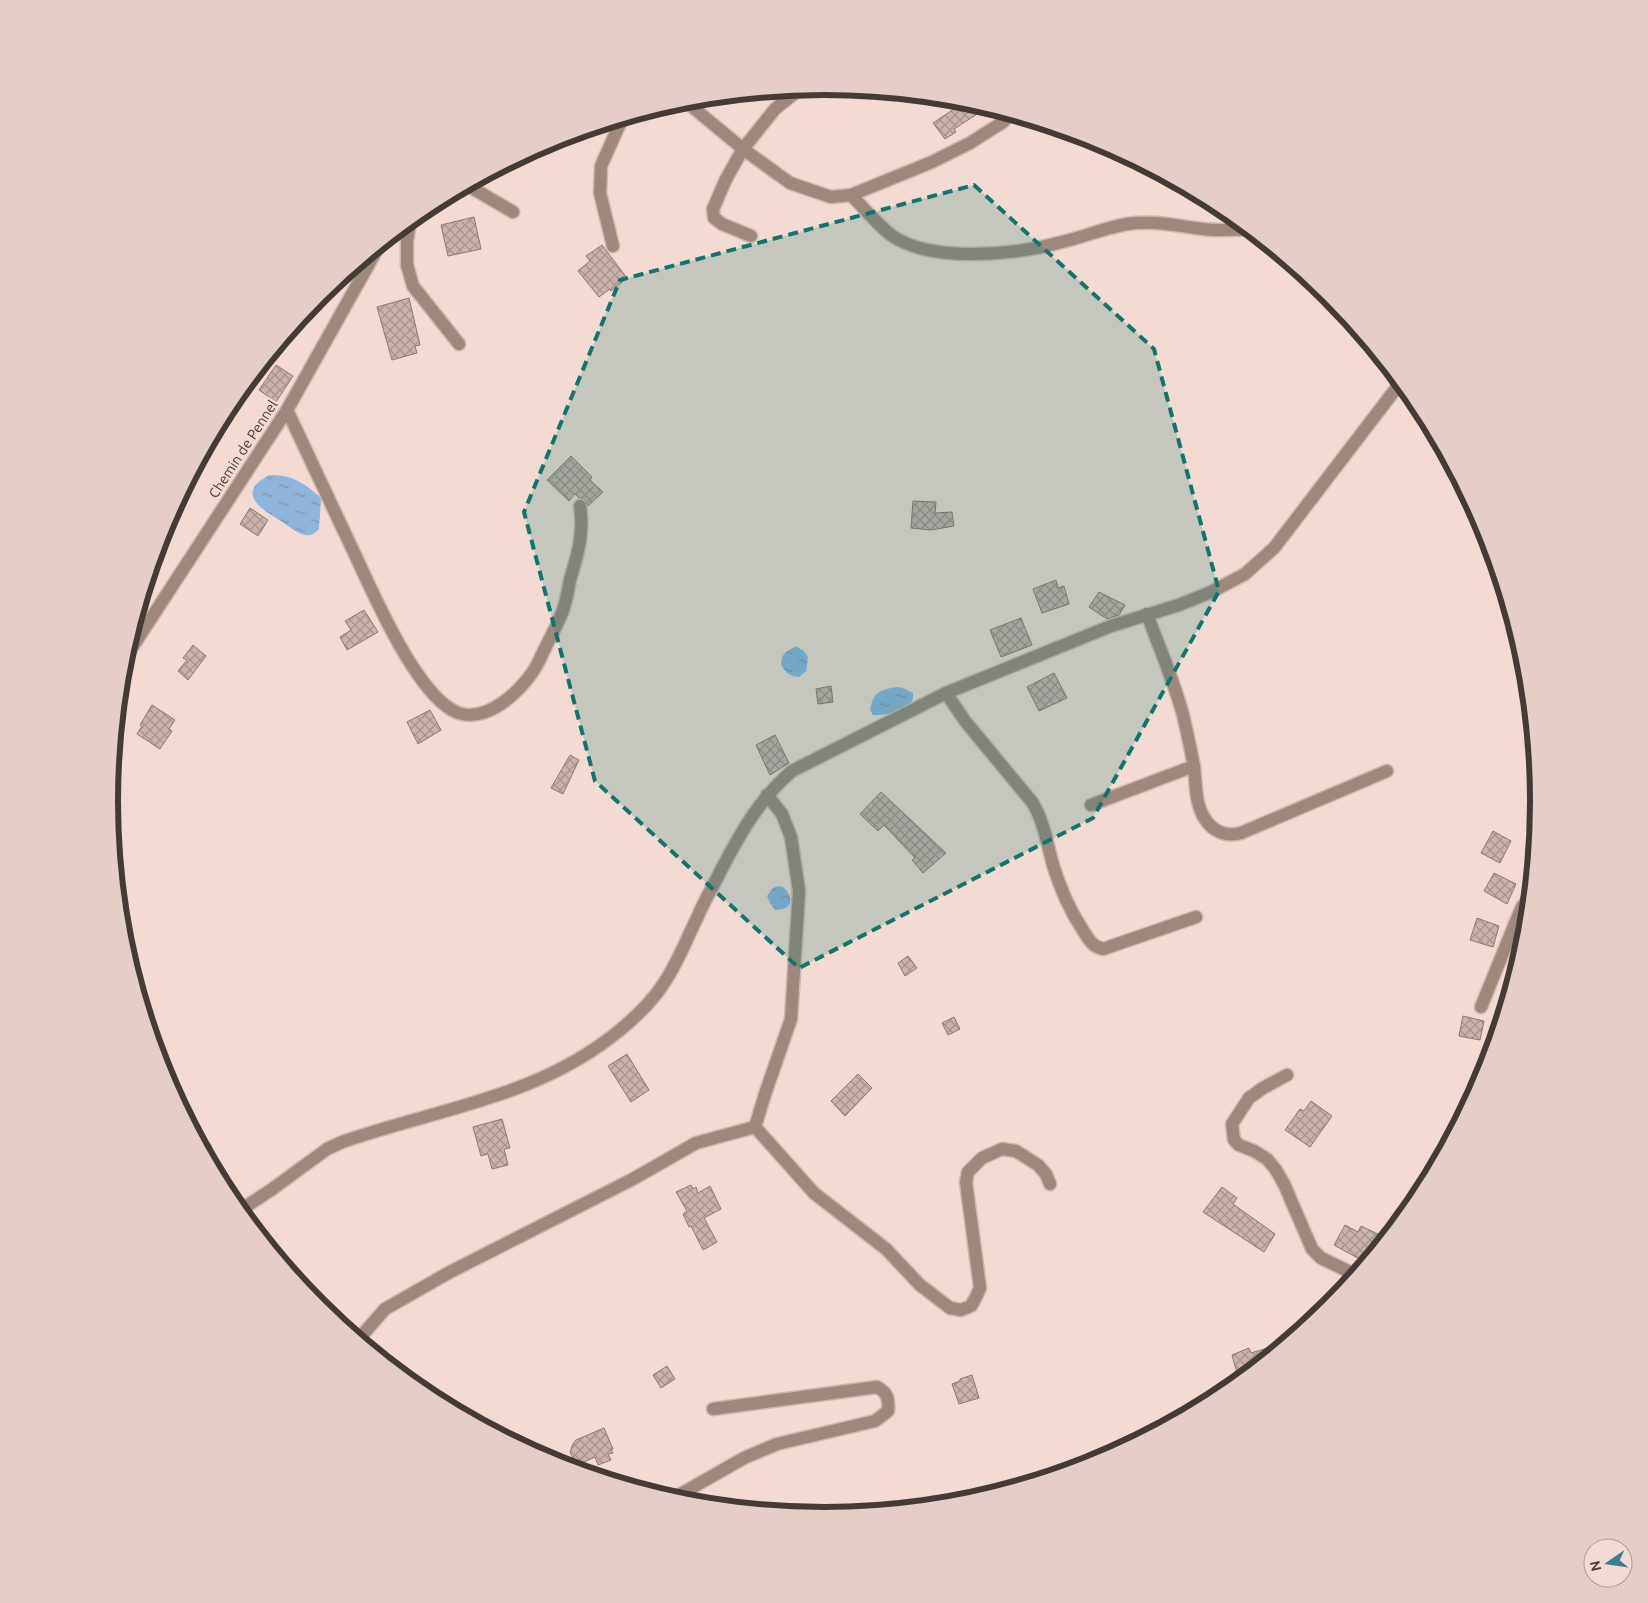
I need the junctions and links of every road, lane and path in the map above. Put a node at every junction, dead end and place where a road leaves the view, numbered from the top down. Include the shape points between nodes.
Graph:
1 (791, 96) edge
2 (693, 108) edge
3 (1006, 119) edge
4 (619, 125) edge
5 (743, 149) junction
6 (473, 189) edge
7 (851, 195) junction
8 (513, 212) dead end
9 (409, 230) edge
10 (1238, 230) edge
11 (751, 236) dead end
12 (613, 246) dead end
13 (372, 259) edge
14 (459, 344) dead end
15 (1397, 388) edge
16 (287, 410) junction
17 (580, 506) dead end
18 (1147, 614) junction
19 (137, 640) edge
20 (946, 693) junction
21 (1194, 766) junction
22 (1387, 771) dead end
23 (767, 795) junction
24 (1091, 805) dead end
25 (1522, 907) edge
26 (1196, 917) dead end
27 (1481, 1007) dead end
28 (1287, 1075) dead end
29 (755, 1127) junction
30 (1050, 1184) dead end
31 (246, 1207) edge
32 (1350, 1272) edge
33 (362, 1336) edge
34 (713, 1409) dead end
35 (682, 1493) edge

1 - 5 street via 775,109
2 - 5 street
3 - 7 street via 970,143 932,162
4 - 12 street via 601,166 600,193
5 - 7 street via 790,183 831,197
5 - 11 street via 712,209 714,218 722,224
6 - 8 street
7 - 10 street via 890,234 903,242 942,253 1032,249 1128,224
9 - 14 street via 407,265 413,286
13 - 16 street, Chemin de Pennel
15 - 18 street via 1274,548 1245,574 1211,592
16 - 17 street via 392,629 418,674 438,700 454,711 474,715 496,706 514,695 533,674 562,613 582,538
16 - 19 street, Chemin de Pennel
18 - 20 street
18 - 21 street via 1180,704
20 - 23 street via 806,763 792,771
20 - 26 street via 1038,812 1064,895 1097,948 1103,949
21 - 22 street via 1198,800 1205,820 1213,829 1228,834 1241,833
21 - 24 street
23 - 29 street via 782,814 791,837 799,891 791,1019
23 - 31 street via 730,852 664,983 649,1004 612,1036 590,1053 520,1088 327,1149
25 - 27 street
28 - 32 street via 1249,1098 1232,1124 1234,1140 1267,1159 1276,1170 1312,1249 1321,1258
29 - 30 street via 814,1193 886,1249 920,1285 950,1308 961,1310 971,1306 980,1288 966,1182 968,1172 982,1158 1002,1149 1016,1151 1038,1165
29 - 33 street via 696,1143 633,1180 450,1272 384,1309
34 - 35 street via 877,1388 885,1392 889,1400 888,1411 875,1421 777,1444 744,1458

